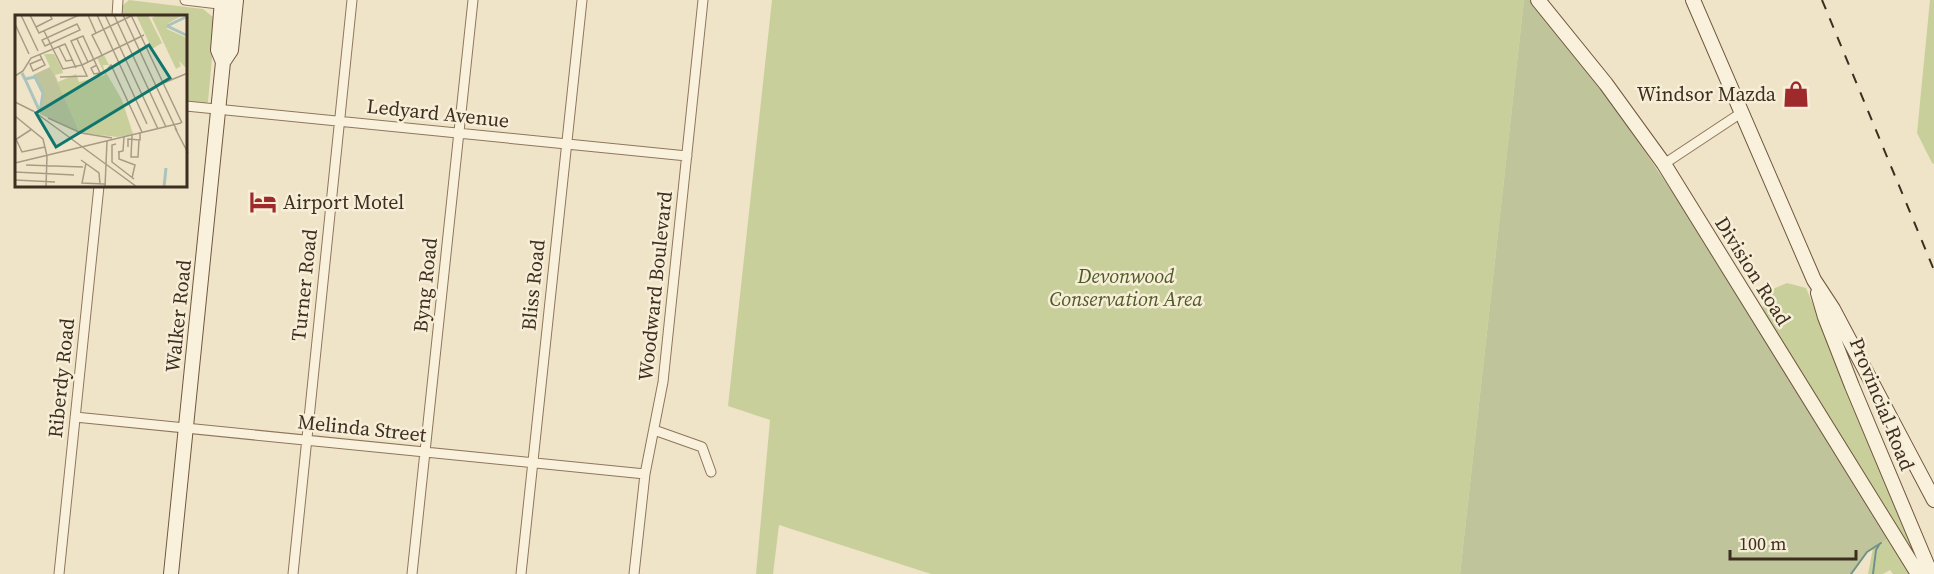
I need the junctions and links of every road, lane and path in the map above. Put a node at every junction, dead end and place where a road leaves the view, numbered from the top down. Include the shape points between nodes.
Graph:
1 (118, 0) edge
2 (185, 0) edge
3 (352, 0) edge
4 (473, 0) edge
5 (582, 0) edge
6 (703, 0) edge
7 (1538, 0) edge
8 (1693, 0) edge
9 (229, 2) edge
10 (117, 15) edge
11 (188, 106) edge
12 (219, 110) junction
13 (1741, 113) junction
14 (339, 122) junction
15 (459, 134) junction
16 (566, 144) junction
17 (687, 156) junction
18 (1664, 164) junction
19 (99, 188) edge
20 (1814, 280) junction
21 (1852, 386) junction
22 (1881, 401) junction
23 (75, 417) junction
24 (186, 428) junction
25 (654, 430) junction
26 (306, 440) junction
27 (425, 452) junction
28 (533, 463) junction
29 (711, 472) dead end
30 (645, 474) junction
31 (1934, 500) edge
32 (59, 574) edge
33 (171, 574) edge
34 (292, 574) edge
35 (412, 574) edge
36 (521, 574) edge
37 (634, 574) edge
38 (1918, 574) edge
39 (1932, 574) edge

1 - 10 street
2 - 9 street
3 - 14 street, Turner Road
4 - 15 street, Byng Road
5 - 16 street, Bliss Road
6 - 17 street, Woodward Boulevard
7 - 18 main road, Division Road
8 - 13 main road, Provincial Road
9 - 12 main road, Walker Road via 218,50 223,62
11 - 12 street, Ledyard Avenue
12 - 14 street, Ledyard Avenue
12 - 24 main road, Walker Road
13 - 18 street
13 - 20 main road, Provincial Road
14 - 15 street, Ledyard Avenue
14 - 26 street, Turner Road
15 - 16 street, Ledyard Avenue
15 - 27 street, Byng Road
16 - 17 street, Ledyard Avenue
16 - 28 street, Bliss Road
17 - 25 street, Woodward Boulevard via 663,382
18 - 38 main road, Division Road
19 - 23 street, Riberdy Road
20 - 21 main road, Provincial Road
20 - 22 main road, Provincial Road
21 - 22 main road
21 - 39 main road, Provincial Road
22 - 31 main road, Provincial Road
23 - 24 street, Melinda Street
23 - 32 street, Riberdy Road
24 - 26 street, Melinda Street
24 - 33 main road, Walker Road
25 - 29 street via 702,447
25 - 30 street, Woodward Boulevard
26 - 27 street, Melinda Street
26 - 34 street, Turner Road
27 - 28 street, Melinda Street
27 - 35 street, Byng Road
28 - 30 street, Melinda Street
28 - 36 street, Bliss Road
30 - 37 street, Woodward Boulevard

